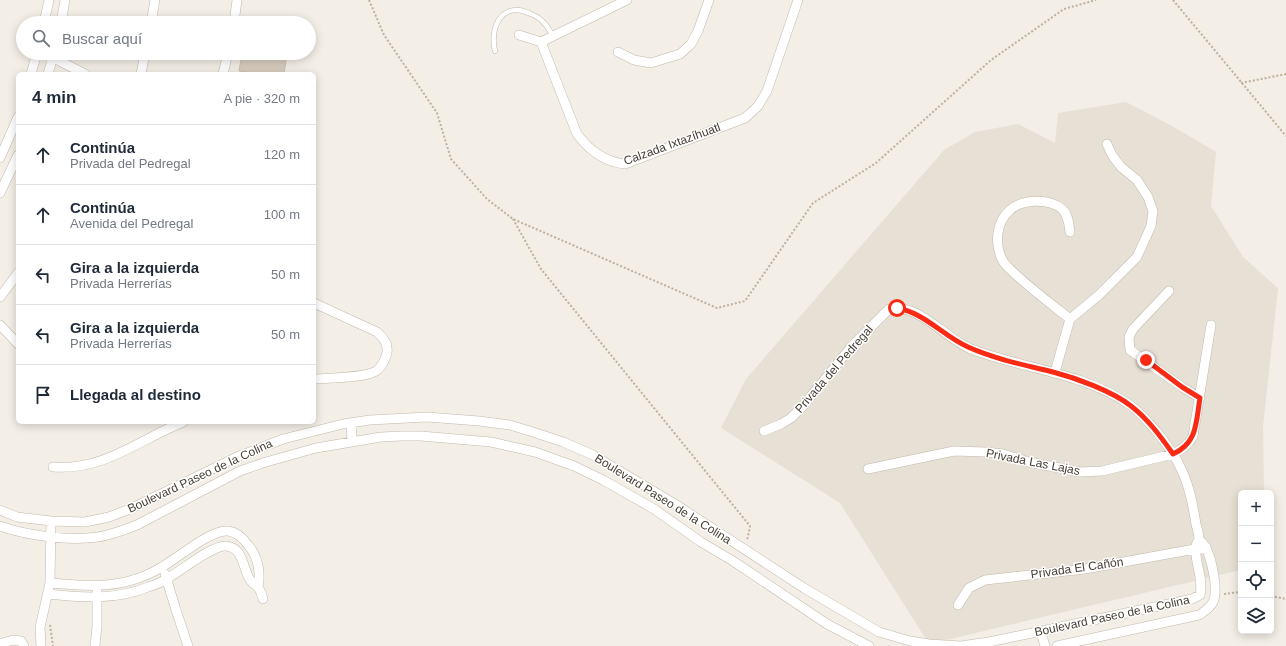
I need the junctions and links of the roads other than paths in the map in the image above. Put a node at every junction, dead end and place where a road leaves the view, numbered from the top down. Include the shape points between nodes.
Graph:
1 (49, 0) edge
2 (65, 0) edge
3 (155, 0) edge
4 (238, 0) edge
5 (627, 0) edge
6 (709, 0) edge
7 (798, 0) edge
8 (46, 16) edge
9 (62, 16) edge
10 (152, 16) edge
11 (235, 16) edge
12 (518, 35) dead end
13 (553, 36) junction
14 (541, 42) junction
15 (495, 51) dead end
16 (618, 52) dead end
17 (35, 60) edge
18 (52, 60) edge
19 (62, 60) edge
20 (144, 60) edge
21 (226, 60) edge
22 (32, 72) edge
23 (49, 72) edge
24 (82, 72) edge
25 (141, 72) edge
26 (223, 72) edge
27 (16, 122) edge
28 (1107, 144) dead end
29 (0, 158) edge
30 (16, 159) edge
31 (0, 193) edge
32 (1070, 232) dead end
33 (16, 276) edge
34 (1169, 291) dead end
35 (0, 297) edge
36 (316, 304) edge
37 (1070, 319) junction
38 (1212, 324) dead end
39 (0, 325) edge
40 (16, 342) edge
41 (1055, 372) junction
42 (316, 379) edge
43 (1200, 398) junction
44 (351, 423) junction
45 (172, 424) edge
46 (161, 426) edge
47 (764, 431) dead end
48 (352, 441) junction
49 (1173, 454) junction
50 (53, 467) dead end
51 (868, 469) dead end
52 (0, 510) edge
53 (51, 521) junction
54 (0, 526) edge
55 (50, 536) junction
56 (1199, 538) junction
57 (1206, 547) junction
58 (1196, 548) junction
59 (162, 567) junction
60 (167, 578) junction
61 (50, 583) junction
62 (96, 585) junction
63 (258, 587) junction
64 (49, 594) junction
65 (1200, 595) junction
66 (97, 598) junction
67 (1214, 598) junction
68 (263, 599) dead end
69 (958, 605) dead end
70 (1055, 629) junction
71 (1041, 632) junction
72 (0, 644) edge
73 (24, 646) edge
74 (41, 646) edge
75 (95, 646) edge
76 (188, 646) edge
77 (868, 646) edge
78 (1045, 646) edge
79 (1058, 646) edge

1 - 8 street
2 - 9 street
3 - 10 street
4 - 11 street
5 - 13 street
6 - 16 street via 698,31 691,44 680,54 651,63 634,60
7 - 14 street, Calzada Ixtazíhuatl via 767,91 758,106 745,118 624,164 604,159 585,145 577,134
12 - 14 street
13 - 14 street
13 - 15 lane via 545,23 538,18 528,12 512,10 496,23 493,36
17 - 22 street
18 - 23 street
19 - 24 street
20 - 25 street
21 - 26 street
27 - 29 street
28 - 37 street via 1121,167 1137,180 1148,197 1152,211 1151,226 1137,257 1099,295
30 - 31 street
32 - 37 street via 1062,210 1050,202 1035,201 1010,210 1001,223 997,243 1003,262 1022,281
33 - 35 street
34 - 43 street via 1133,329 1129,337 1130,350
36 - 42 street via 377,332 385,339 388,352 383,366 375,372
37 - 41 street
38 - 43 street
39 - 40 street
41 - 47 street, Privada del Pedregal via 988,356 946,334 920,316 907,310 889,309 852,346 791,418
41 - 49 street via 1094,386 1130,406 1146,420
43 - 49 street via 1193,436 1184,448
44 - 48 street
44 - 53 street, Boulevard Paseo de la Colina via 283,439 237,457 151,500 110,517 85,522
44 - 71 street, Boulevard Paseo de la Colina via 427,417 479,421 510,425 575,447 617,468 825,602 879,632 892,636 929,644 961,646
45 - 46 street
46 - 50 street via 109,458 77,467
48 - 55 street, Boulevard Paseo de la Colina via 290,454 240,471 123,530 98,537
48 - 77 street, Boulevard Paseo de la Colina via 414,436 491,442 511,445 574,466 654,509 827,624
49 - 51 street, Privada Las Lajas via 1102,471 1080,472 1003,454 954,451
49 - 56 street via 1189,489
52 - 53 street, Boulevard Paseo de la Colina via 17,517
53 - 55 street
54 - 55 street, Boulevard Paseo de la Colina
55 - 61 street
56 - 57 street
56 - 58 street
57 - 58 street, Privada El Cañón
57 - 67 street via 1213,573
58 - 65 street via 1201,583
58 - 69 street, Privada El Cañón via 1085,569 984,580 968,588
59 - 60 street
59 - 62 street via 128,581
59 - 63 street via 208,537 220,532 233,532 243,538 251,548 260,577
60 - 63 street via 218,547 226,546 238,551 251,581
60 - 66 street via 134,592
60 - 76 street
61 - 62 street
61 - 64 street
62 - 66 street
63 - 68 street
64 - 66 street
64 - 74 street via 40,627
65 - 67 street
65 - 70 street, Boulevard Paseo de la Colina via 1192,600
66 - 75 street via 98,626
67 - 79 street, Boulevard Paseo de la Colina via 1208,609 1199,615
70 - 71 street, Boulevard Paseo de la Colina
70 - 79 street
71 - 78 street
72 - 73 street via 13,640 21,641

